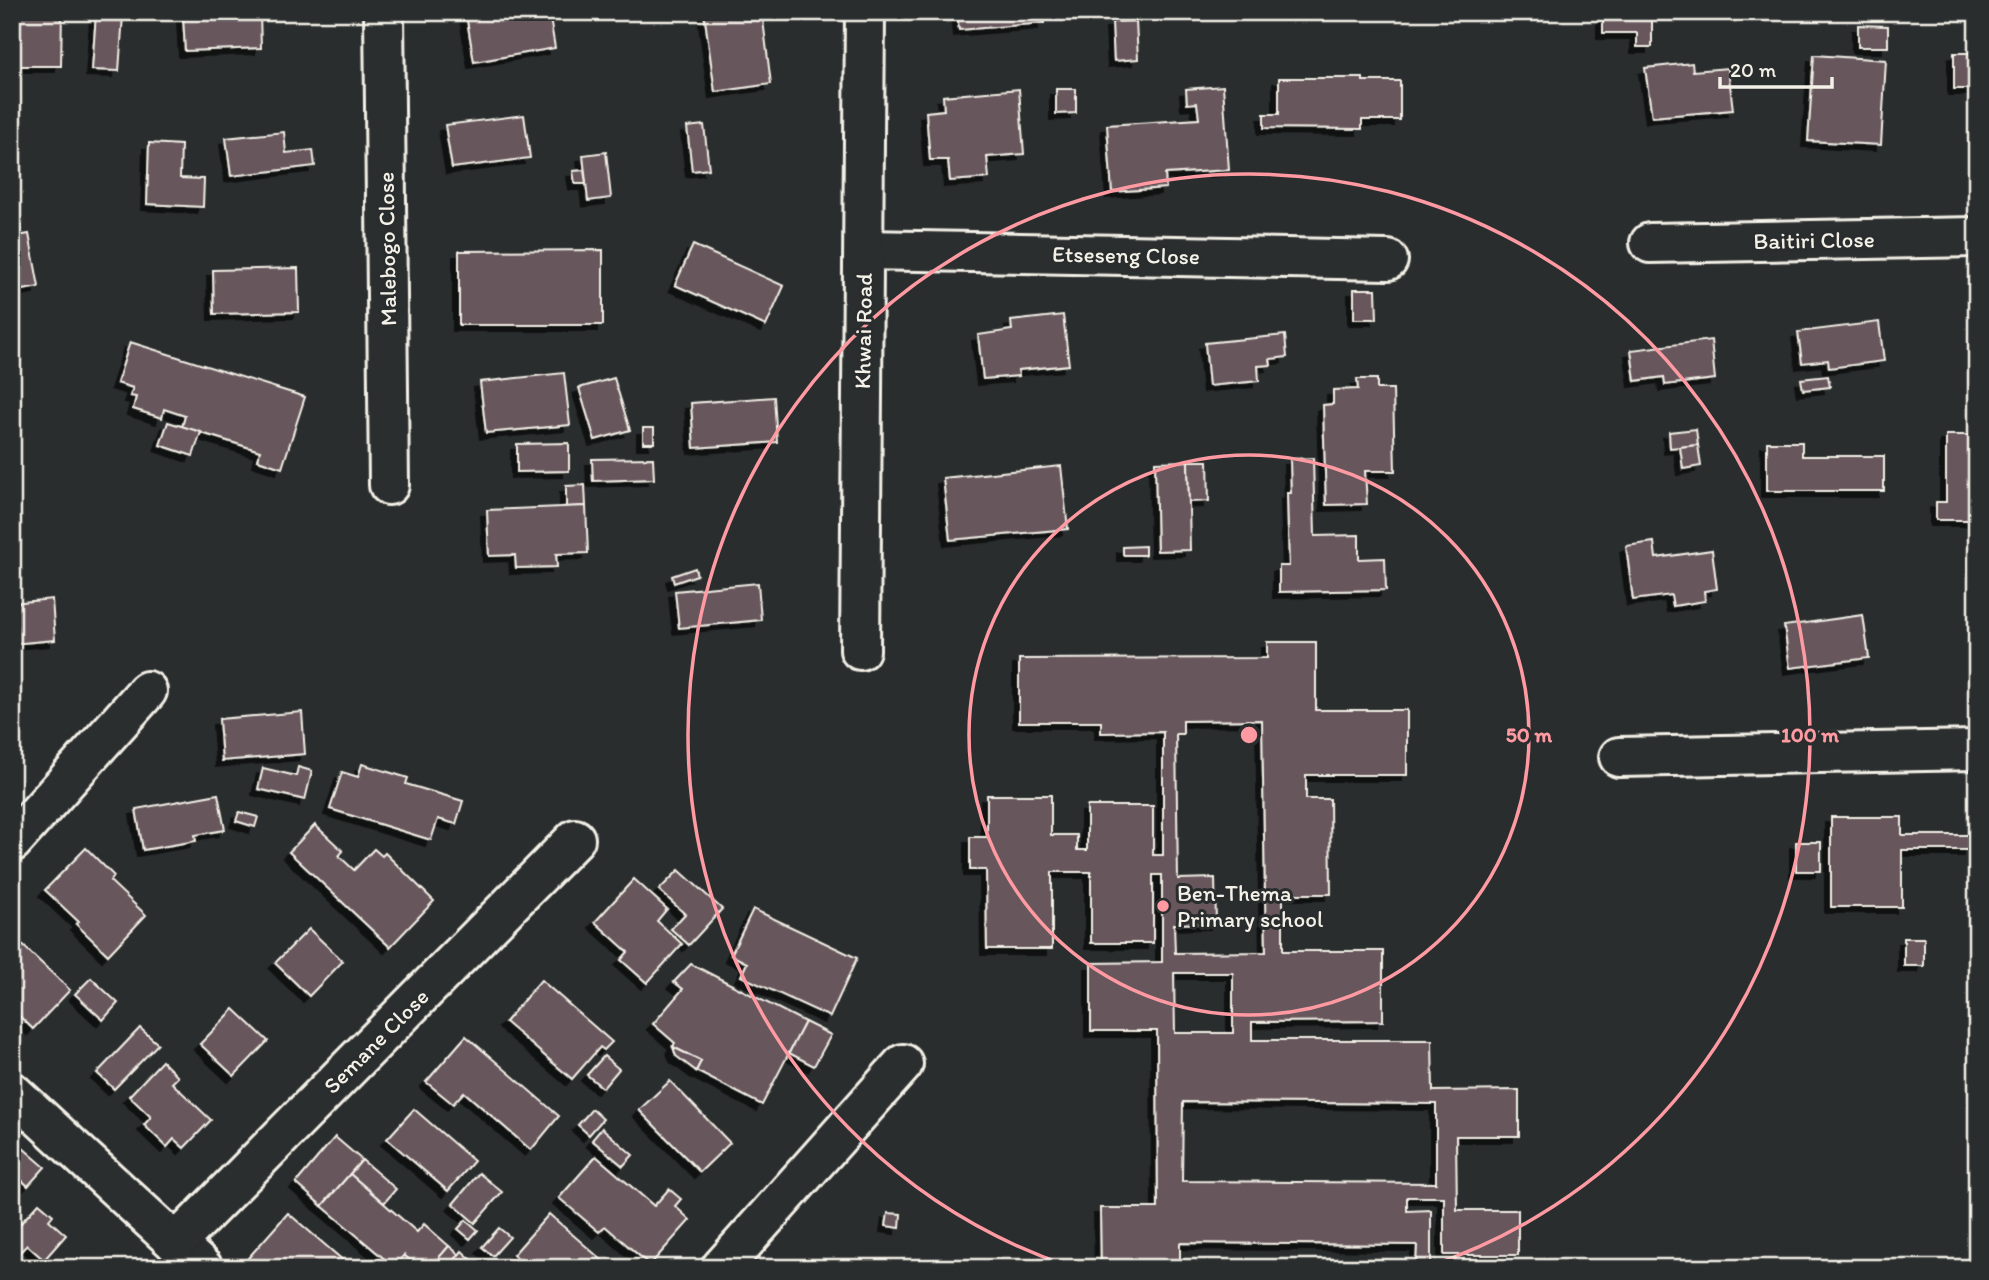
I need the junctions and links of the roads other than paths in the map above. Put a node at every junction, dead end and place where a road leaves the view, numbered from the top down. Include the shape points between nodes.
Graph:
1 (384, 12) edge
2 (864, 12) edge
3 (1977, 237) edge
4 (1650, 243) dead end
5 (864, 250) junction
6 (1388, 260) dead end
7 (389, 485) dead end
8 (860, 650) dead end
9 (147, 691) dead end
10 (1977, 750) edge
11 (1619, 757) dead end
12 (575, 839) dead end
13 (12, 842) edge
14 (904, 1064) dead end
15 (12, 1092) edge
16 (189, 1255) edge
17 (721, 1268) edge

1 - 7 street, Malebogo Close
2 - 5 street, Khwai Road
3 - 4 street, Baitiri Close
5 - 6 street, Etseseng Close
5 - 8 street, Khwai Road
9 - 13 street
10 - 11 street
12 - 16 street, Semane Close
14 - 17 street
15 - 16 street

